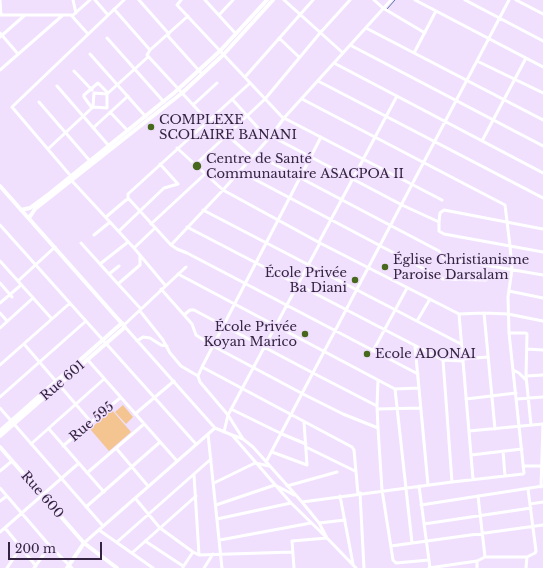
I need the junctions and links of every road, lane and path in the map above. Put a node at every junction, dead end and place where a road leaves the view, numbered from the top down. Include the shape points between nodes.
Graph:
1 (0, 0) edge
2 (73, 0) edge
3 (90, 0) edge
4 (95, 0) edge
5 (124, 0) edge
6 (139, 0) edge
7 (205, 0) edge
8 (233, 0) edge
9 (267, 0) edge
10 (273, 0) edge
11 (284, 0) edge
12 (313, 0) edge
13 (350, 0) edge
14 (374, 0) edge
15 (391, 0) edge
16 (415, 0) edge
17 (465, 0) edge
18 (509, 0) edge
19 (516, 0) edge
20 (179, 1) edge
21 (383, 8) junction
22 (114, 9) junction
23 (436, 11) junction
24 (76, 13) junction
25 (543, 14) edge
26 (0, 15) edge
27 (25, 15) junction
28 (63, 15) junction
29 (108, 15) junction
30 (219, 15) junction
31 (300, 15) junction
32 (72, 16) junction
33 (188, 16) junction
34 (500, 18) junction
35 (366, 28) junction
36 (320, 33) junction
37 (425, 33) junction
38 (88, 34) junction
39 (168, 34) junction
40 (236, 34) junction
41 (1, 35) edge
42 (107, 38) dead end
43 (279, 38) junction
44 (489, 39) junction
45 (543, 41) edge
46 (350, 45) junction
47 (150, 50) junction
48 (222, 53) junction
49 (343, 53) junction
50 (414, 53) junction
51 (18, 54) junction
52 (90, 54) dead end
53 (148, 57) junction
54 (299, 57) junction
55 (526, 58) junction
56 (477, 60) junction
57 (334, 63) junction
58 (543, 67) edge
59 (135, 69) junction
60 (0, 70) edge
61 (74, 71) dead end
62 (201, 72) junction
63 (245, 77) junction
64 (515, 79) junction
65 (318, 81) junction
66 (467, 81) junction
67 (217, 83) dead end
68 (250, 83) junction
69 (118, 84) junction
70 (56, 86) dead end
71 (90, 89) junction
72 (180, 91) junction
73 (94, 93) junction
74 (108, 94) junction
75 (543, 94) edge
76 (128, 96) junction
77 (397, 96) junction
78 (232, 99) junction
79 (265, 99) junction
80 (302, 99) junction
81 (504, 100) junction
82 (456, 101) junction
83 (39, 102) dead end
84 (164, 102) junction
85 (193, 106) junction
86 (93, 108) junction
87 (107, 108) junction
88 (111, 112) junction
89 (146, 116) junction
90 (247, 116) junction
91 (83, 117) junction
92 (386, 117) junction
93 (284, 118) junction
94 (209, 119) junction
95 (493, 120) junction
96 (543, 120) edge
97 (446, 121) junction
98 (93, 128) junction
99 (128, 131) junction
100 (66, 132) junction
101 (227, 135) junction
102 (271, 136) junction
103 (321, 137) junction
104 (376, 137) junction
105 (268, 139) junction
106 (482, 141) junction
107 (435, 142) junction
108 (109, 146) junction
109 (543, 146) edge
110 (177, 148) junction
111 (48, 149) junction
112 (255, 154) junction
113 (252, 157) junction
114 (311, 157) junction
115 (364, 159) junction
116 (90, 161) junction
117 (424, 162) junction
118 (160, 164) junction
119 (195, 165) junction
120 (239, 171) junction
121 (543, 173) edge
122 (69, 174) dead end
123 (205, 174) junction
124 (300, 178) junction
125 (353, 179) junction
126 (72, 181) junction
127 (412, 185) junction
128 (0, 186) edge
129 (224, 190) junction
130 (290, 198) junction
131 (543, 198) edge
132 (128, 199) junction
133 (342, 200) junction
134 (442, 200) dead end
135 (402, 205) junction
136 (21, 210) junction
137 (203, 210) junction
138 (140, 211) junction
139 (106, 217) junction
140 (29, 218) junction
141 (278, 220) junction
142 (331, 220) junction
143 (110, 222) junction
144 (439, 222) junction
145 (507, 222) junction
146 (151, 224) junction
147 (1, 226) edge
148 (391, 226) junction
149 (187, 227) junction
150 (155, 228) junction
151 (543, 229) edge
152 (118, 231) junction
153 (94, 235) dead end
154 (128, 242) junction
155 (81, 243) dead end
156 (266, 243) junction
157 (319, 243) junction
158 (171, 245) junction
159 (380, 246) junction
160 (510, 246) junction
161 (55, 247) junction
162 (134, 248) junction
163 (543, 252) edge
164 (140, 255) junction
165 (0, 263) edge
166 (256, 263) junction
167 (100, 264) junction
168 (485, 264) junction
169 (36, 265) junction
170 (308, 265) junction
171 (119, 266) dead end
172 (186, 267) dead end
173 (369, 268) junction
174 (512, 269) junction
175 (109, 274) junction
176 (178, 274) junction
177 (543, 275) edge
178 (18, 281) junction
179 (0, 283) edge
180 (118, 284) junction
181 (245, 284) junction
182 (22, 285) junction
183 (165, 285) junction
184 (298, 285) junction
185 (407, 288) junction
186 (161, 289) junction
187 (357, 290) junction
188 (509, 291) junction
189 (11, 295) junction
190 (33, 298) junction
191 (543, 298) edge
192 (430, 299) junction
193 (0, 303) edge
194 (70, 303) junction
195 (234, 304) junction
196 (287, 306) junction
197 (140, 310) junction
198 (346, 310) junction
199 (395, 310) junction
200 (0, 313) edge
201 (484, 313) junction
202 (459, 314) junction
203 (508, 314) junction
204 (184, 315) junction
205 (52, 319) junction
206 (7, 321) junction
207 (86, 321) junction
208 (543, 321) edge
209 (417, 322) junction
210 (124, 325) junction
211 (223, 326) junction
212 (276, 326) junction
213 (0, 328) edge
214 (384, 330) junction
215 (336, 331) junction
216 (509, 333) junction
217 (138, 340) junction
218 (105, 342) junction
219 (24, 344) junction
220 (462, 344) junction
221 (167, 346) junction
222 (213, 346) junction
223 (415, 346) junction
224 (264, 348) junction
225 (527, 348) junction
226 (543, 350) edge
227 (373, 351) junction
228 (325, 352) junction
229 (488, 357) junction
230 (86, 358) junction
231 (442, 360) junction
232 (463, 360) junction
233 (39, 361) junction
234 (0, 365) edge
235 (202, 367) junction
236 (253, 368) junction
237 (513, 370) junction
238 (313, 373) junction
239 (418, 374) junction
240 (543, 375) edge
241 (198, 376) junction
242 (526, 376) junction
243 (104, 379) junction
244 (527, 380) junction
245 (174, 381) junction
246 (378, 381) junction
247 (58, 383) junction
248 (419, 388) junction
249 (242, 389) junction
250 (395, 389) junction
251 (516, 393) junction
252 (303, 394) junction
253 (492, 396) junction
254 (543, 396) edge
255 (0, 397) edge
256 (529, 397) junction
257 (120, 398) junction
258 (155, 398) junction
259 (466, 399) junction
260 (517, 399) junction
261 (76, 404) junction
262 (377, 407) junction
263 (0, 408) edge
264 (421, 408) junction
265 (231, 409) junction
266 (397, 410) junction
267 (135, 414) junction
268 (228, 415) junction
269 (291, 415) junction
270 (13, 422) junction
271 (91, 422) junction
272 (304, 422) junction
273 (144, 424) junction
274 (543, 424) edge
275 (531, 425) junction
276 (520, 426) junction
277 (215, 428) junction
278 (378, 428) junction
279 (49, 429) junction
280 (495, 429) junction
281 (0, 431) edge
282 (469, 431) junction
283 (224, 432) junction
284 (208, 434) junction
285 (282, 434) junction
286 (232, 435) junction
287 (0, 436) edge
288 (242, 439) junction
289 (160, 442) junction
290 (31, 444) junction
291 (196, 444) junction
292 (63, 446) junction
293 (306, 446) junction
294 (0, 447) edge
295 (116, 448) junction
296 (522, 449) junction
297 (503, 451) junction
298 (272, 452) junction
299 (471, 455) junction
300 (211, 459) junction
301 (12, 460) junction
302 (177, 461) junction
303 (266, 462) junction
304 (255, 463) junction
305 (79, 464) junction
306 (270, 466) junction
307 (523, 466) junction
308 (542, 466) junction
309 (132, 467) junction
310 (355, 471) junction
311 (0, 472) edge
312 (337, 472) dead end
313 (88, 473) junction
314 (194, 475) junction
315 (505, 476) junction
316 (62, 479) junction
317 (473, 479) junction
318 (452, 482) junction
319 (214, 483) junction
320 (274, 485) junction
321 (428, 485) junction
322 (148, 486) junction
323 (287, 486) junction
324 (419, 486) junction
325 (542, 487) edge
326 (0, 488) edge
327 (405, 488) junction
328 (528, 488) junction
329 (382, 490) junction
330 (104, 492) junction
331 (359, 493) junction
332 (42, 495) junction
333 (7, 496) junction
334 (196, 496) junction
335 (296, 496) junction
336 (340, 496) junction
337 (478, 496) junction
338 (135, 498) junction
339 (0, 501) edge
340 (302, 502) junction
341 (543, 502) edge
342 (291, 503) junction
343 (216, 504) junction
344 (530, 504) junction
345 (421, 506) junction
346 (86, 507) junction
347 (531, 508) junction
348 (21, 513) junction
349 (148, 514) junction
350 (480, 516) junction
351 (217, 519) junction
352 (345, 520) junction
353 (311, 523) junction
354 (319, 523) junction
355 (424, 524) junction
356 (543, 525) edge
357 (103, 526) junction
358 (533, 526) junction
359 (5, 528) junction
360 (160, 528) junction
361 (99, 530) junction
362 (0, 532) edge
363 (482, 533) junction
364 (327, 538) junction
365 (220, 540) junction
366 (145, 541) junction
367 (426, 541) junction
368 (117, 542) junction
369 (84, 543) junction
370 (412, 543) junction
371 (50, 546) junction
372 (391, 546) junction
373 (21, 547) junction
374 (193, 552) junction
375 (292, 552) junction
376 (132, 553) junction
377 (199, 554) junction
378 (213, 554) junction
379 (221, 554) junction
380 (527, 556) junction
381 (485, 557) junction
382 (429, 560) junction
383 (477, 561) junction
384 (353, 564) junction
385 (35, 567) edge
386 (69, 567) edge
387 (182, 567) edge
388 (7, 568) edge
389 (117, 568) edge
390 (153, 568) edge
391 (204, 568) edge
392 (222, 568) edge
393 (294, 568) edge
394 (356, 568) edge
395 (364, 568) edge
396 (430, 568) edge
397 (477, 568) edge
398 (526, 568) edge

1 - 26 street
2 - 24 street
3 - 24 street
4 - 29 street
5 - 22 street
6 - 39 street
7 - 30 street
8 - 30 street
9 - 40 street
10 - 48 street
11 - 31 street
12 - 31 street
13 - 36 street
14 - 21 street
15 - 21 street
16 - 23 street
17 - 34 street
18 - 34 street
19 - 25 street
20 - 33 street via 177,5
21 - 35 street
21 - 37 street
22 - 29 street
22 - 47 street
23 - 37 street
23 - 44 street
24 - 32 street
26 - 27 street
27 - 28 street
27 - 41 street
28 - 32 street
28 - 51 street
29 - 38 street
30 - 40 street
31 - 36 street
31 - 43 street
32 - 38 street
33 - 39 street
33 - 48 street
34 - 44 street
34 - 45 street
35 - 46 street
35 - 50 street
36 - 49 street
36 - 54 street
37 - 50 street
38 - 111 street via 12,107
39 - 47 street
39 - 62 street
40 - 48 street
41 - 51 street
42 - 59 street
43 - 54 street
43 - 63 street
44 - 55 street
44 - 56 street
46 - 49 street
46 - 82 street
47 - 53 street
48 - 62 street
48 - 63 street
49 - 57 street
50 - 66 street
51 - 60 street
52 - 69 street
53 - 59 street
53 - 72 street
54 - 79 street
55 - 58 street
55 - 64 street
56 - 64 street
56 - 66 street
57 - 65 street
57 - 77 street
59 - 69 street
59 - 84 street
61 - 71 street
62 - 72 street
63 - 68 street
64 - 75 street
64 - 81 street
65 - 80 street
65 - 92 street
66 - 81 street
66 - 82 street
67 - 85 street
68 - 78 street
68 - 79 street
69 - 74 street
69 - 76 street
70 - 91 street
71 - 73 street
71 - 74 street via 98,83
71 - 86 street via 83,96
72 - 84 street
72 - 85 street
72 - 126 street
73 - 74 street
73 - 86 street
74 - 87 street
76 - 88 street
76 - 89 street
77 - 92 street
77 - 97 street
78 - 90 street
78 - 94 street
79 - 90 street
79 - 93 street
80 - 93 street
80 - 104 street
81 - 95 street
81 - 96 street
82 - 95 street
82 - 97 street
83 - 100 street
84 - 89 street
85 - 94 street
86 - 87 street
86 - 91 street
87 - 88 street
88 - 98 street
88 - 99 street
89 - 99 street
90 - 101 street
90 - 105 street
91 - 98 street
91 - 100 street
92 - 104 street
92 - 107 street
93 - 102 street
93 - 103 street
94 - 101 street
94 - 110 street
95 - 106 street
95 - 109 street
97 - 106 street
97 - 107 street
98 - 108 street
99 - 108 street
100 - 111 street
100 - 116 street
101 - 113 street
101 - 119 street
102 - 105 street
102 - 114 street
103 - 114 street
103 - 115 street
104 - 115 street
104 - 117 street
105 - 112 street
106 - 121 street
107 - 117 street
107 - 131 street
108 - 116 street
110 - 118 street
110 - 119 street
111 - 122 street
112 - 113 street
112 - 124 street
113 - 120 street
114 - 124 street
114 - 125 street
115 - 125 street
115 - 127 street
116 - 136 street via 30,208
117 - 127 street
117 - 145 street via 504,205
118 - 132 street via 128,194
118 - 138 street via 178,184 164,188
119 - 123 street
120 - 129 street
120 - 130 street
123 - 129 street
123 - 146 street
124 - 130 street
124 - 133 street
125 - 133 street
125 - 135 street
126 - 139 street
126 - 140 street via 36,209
127 - 134 street
127 - 135 street
128 - 136 street
129 - 137 street
129 - 141 street
130 - 141 street
130 - 142 street
132 - 138 street
132 - 139 street
133 - 142 street
133 - 148 street
135 - 144 street
135 - 148 street
136 - 140 street
137 - 149 street
137 - 156 street
138 - 146 street
138 - 152 street
139 - 143 street
140 - 161 street
141 - 156 street
141 - 157 street
142 - 157 street
142 - 159 street
143 - 152 street
143 - 153 street
144 - 145 street via 440,213 444,210
144 - 160 street via 441,233
145 - 151 street
145 - 160 street
146 - 150 street
147 - 169 street
148 - 159 street
148 - 168 street via 439,251 444,258
149 - 158 street
149 - 166 street
150 - 158 street
150 - 162 street
152 - 154 street
154 - 162 street
154 - 167 street
155 - 167 street
156 - 166 street
156 - 170 street
157 - 170 street
157 - 173 street
158 - 181 street
159 - 168 street via 443,279 486,280
159 - 173 street
160 - 163 street
160 - 174 street
161 - 169 street
161 - 210 street
162 - 164 street
164 - 180 street via 140,264
164 - 183 street
165 - 178 street
166 - 181 street
166 - 184 street
167 - 175 street
168 - 174 street
169 - 178 street
169 - 194 street
170 - 184 street
170 - 187 street
171 - 175 street
172 - 176 street
173 - 185 street
173 - 187 street
174 - 177 street
174 - 188 street
175 - 180 street
176 - 183 street
176 - 195 street
178 - 182 street
179 - 189 street
180 - 197 street
181 - 195 street
181 - 196 street
182 - 189 street
182 - 190 street
183 - 186 street
184 - 196 street
184 - 198 street
185 - 192 street
185 - 199 street
186 - 197 street
186 - 204 street
187 - 198 street
187 - 199 street
188 - 191 street
188 - 203 street
189 - 193 street
190 - 205 street
190 - 206 street
192 - 202 street
192 - 209 street
194 - 205 street
194 - 207 street
195 - 211 street
195 - 212 street
196 - 212 street
196 - 215 street
197 - 210 street
197 - 221 street
198 - 214 street
198 - 215 street
199 - 209 street
199 - 214 street
200 - 206 street
201 - 202 street
201 - 203 street
201 - 229 street
202 - 220 street
203 - 208 street
203 - 216 street
204 - 211 street via 194,310
204 - 222 street via 192,324 196,335
205 - 219 street
206 - 213 street
207 - 218 street
207 - 233 street
209 - 220 street
210 - 217 street
210 - 218 street, Rue 601
211 - 222 street
211 - 224 street
212 - 224 street
212 - 228 street
214 - 223 street
214 - 227 street
215 - 227 street
215 - 228 street
216 - 225 street via 527,334
216 - 237 street
217 - 221 street via 150,338
217 - 245 street
218 - 230 street, Rue 601
218 - 258 street
219 - 233 street
219 - 234 street
220 - 232 street
221 - 241 street via 181,366
222 - 235 street
222 - 236 street
223 - 231 street
223 - 239 street
224 - 236 street
224 - 238 street
225 - 226 street
225 - 242 street
227 - 239 street
228 - 238 street
228 - 246 street
229 - 232 street
229 - 253 street
230 - 243 street
230 - 247 street, Rue 601
231 - 232 street
231 - 318 street
232 - 259 street
233 - 247 street
233 - 255 street
235 - 241 street
235 - 249 street
236 - 249 street
236 - 252 street
237 - 244 street
237 - 251 street
238 - 252 street
238 - 262 street
239 - 248 street
240 - 242 street
241 - 268 street via 200,382
242 - 244 street
243 - 257 street
243 - 261 street
244 - 256 street
245 - 258 street
245 - 277 street
246 - 250 street
246 - 262 street
247 - 261 street
247 - 270 street, Rue 601
248 - 250 street
248 - 264 street
249 - 265 street
249 - 269 street
250 - 266 street
251 - 253 street
251 - 260 street
252 - 269 street
252 - 278 street
253 - 259 street
253 - 280 street
254 - 256 street
256 - 260 street
256 - 275 street
257 - 267 street
257 - 271 street, Rue 595
258 - 267 street
258 - 291 street
259 - 282 street
260 - 276 street
261 - 271 street
261 - 279 street
262 - 266 street
262 - 278 street
263 - 270 street
264 - 266 street
264 - 321 street
265 - 268 street
265 - 285 street
266 - 327 street
267 - 273 street
268 - 283 street
268 - 288 street
269 - 272 street
269 - 285 street
270 - 281 street, Rue 601
270 - 287 street, Rue 601
270 - 290 street
271 - 292 street, Rue 595
272 - 293 street
272 - 310 street via 352,447
273 - 289 street
273 - 295 street
274 - 275 street
274 - 308 street
275 - 276 street
276 - 280 street
276 - 296 street
277 - 283 street
277 - 284 street
278 - 329 street
279 - 290 street
279 - 292 street
280 - 282 street
282 - 299 street
283 - 286 street
284 - 291 street
284 - 300 street
285 - 293 street
285 - 298 street
286 - 288 street
286 - 304 street
288 - 303 street
289 - 302 street
289 - 309 street
290 - 316 street
291 - 302 street
292 - 305 street
293 - 298 street via 306,465
293 - 310 street
294 - 301 street, Rue 600
295 - 309 street
295 - 313 street
296 - 297 street
296 - 307 street
297 - 299 street
297 - 315 street
298 - 303 street
299 - 317 street
300 - 314 street
300 - 319 street
301 - 311 street
301 - 332 street, Rue 600
302 - 322 street
303 - 306 street
304 - 306 street
304 - 319 street
304 - 320 street
305 - 313 street
305 - 316 street
306 - 323 street
307 - 308 street
307 - 315 street via 523,474
308 - 325 street
309 - 322 street
309 - 330 street
310 - 331 street
312 - 323 street
313 - 330 street
314 - 334 street
314 - 349 street
315 - 317 street
316 - 332 street
316 - 346 street
317 - 318 street
318 - 321 street
319 - 343 street
320 - 335 street
320 - 342 street
320 - 343 street
321 - 324 street
322 - 338 street
323 - 335 street
324 - 327 street
324 - 345 street
325 - 328 street
326 - 333 street
327 - 329 street
327 - 370 street
328 - 337 street
328 - 344 street
329 - 331 street
329 - 372 street
330 - 346 street
331 - 336 street
331 - 395 street
332 - 348 street
332 - 369 street, Rue 600
333 - 339 street
333 - 348 street
334 - 360 street
334 - 377 street
335 - 340 street
336 - 340 street
336 - 352 street
337 - 345 street
337 - 350 street
338 - 349 street
338 - 357 street
340 - 354 street
341 - 344 street
342 - 351 street
342 - 353 street
343 - 351 street
344 - 347 street
345 - 355 street
346 - 357 street
347 - 350 street
347 - 358 street
348 - 359 street
348 - 371 street
349 - 360 street
349 - 368 street
350 - 355 street
350 - 363 street
351 - 365 street
352 - 354 street
352 - 384 street
353 - 364 street
353 - 365 street
354 - 364 street
355 - 367 street
356 - 358 street
357 - 361 street
358 - 363 street
358 - 380 street via 536,551 533,555
359 - 362 street
359 - 373 street
360 - 366 street
360 - 374 street
361 - 368 street
361 - 369 street
363 - 367 street
363 - 381 street
364 - 375 street via 292,540
364 - 384 street
365 - 379 street
366 - 376 street
366 - 387 street
367 - 370 street
367 - 382 street
368 - 376 street
369 - 386 street
369 - 389 street, Rue 600
370 - 372 street
371 - 385 street
371 - 386 street
372 - 382 street via 396,563
373 - 385 street
373 - 388 street
374 - 377 street
374 - 387 street
375 - 379 street
375 - 393 street
376 - 390 street
377 - 378 street
378 - 379 street
378 - 391 street
379 - 392 street
380 - 381 street
380 - 398 street
381 - 383 street
382 - 396 street
383 - 396 street
383 - 397 street
384 - 394 street

